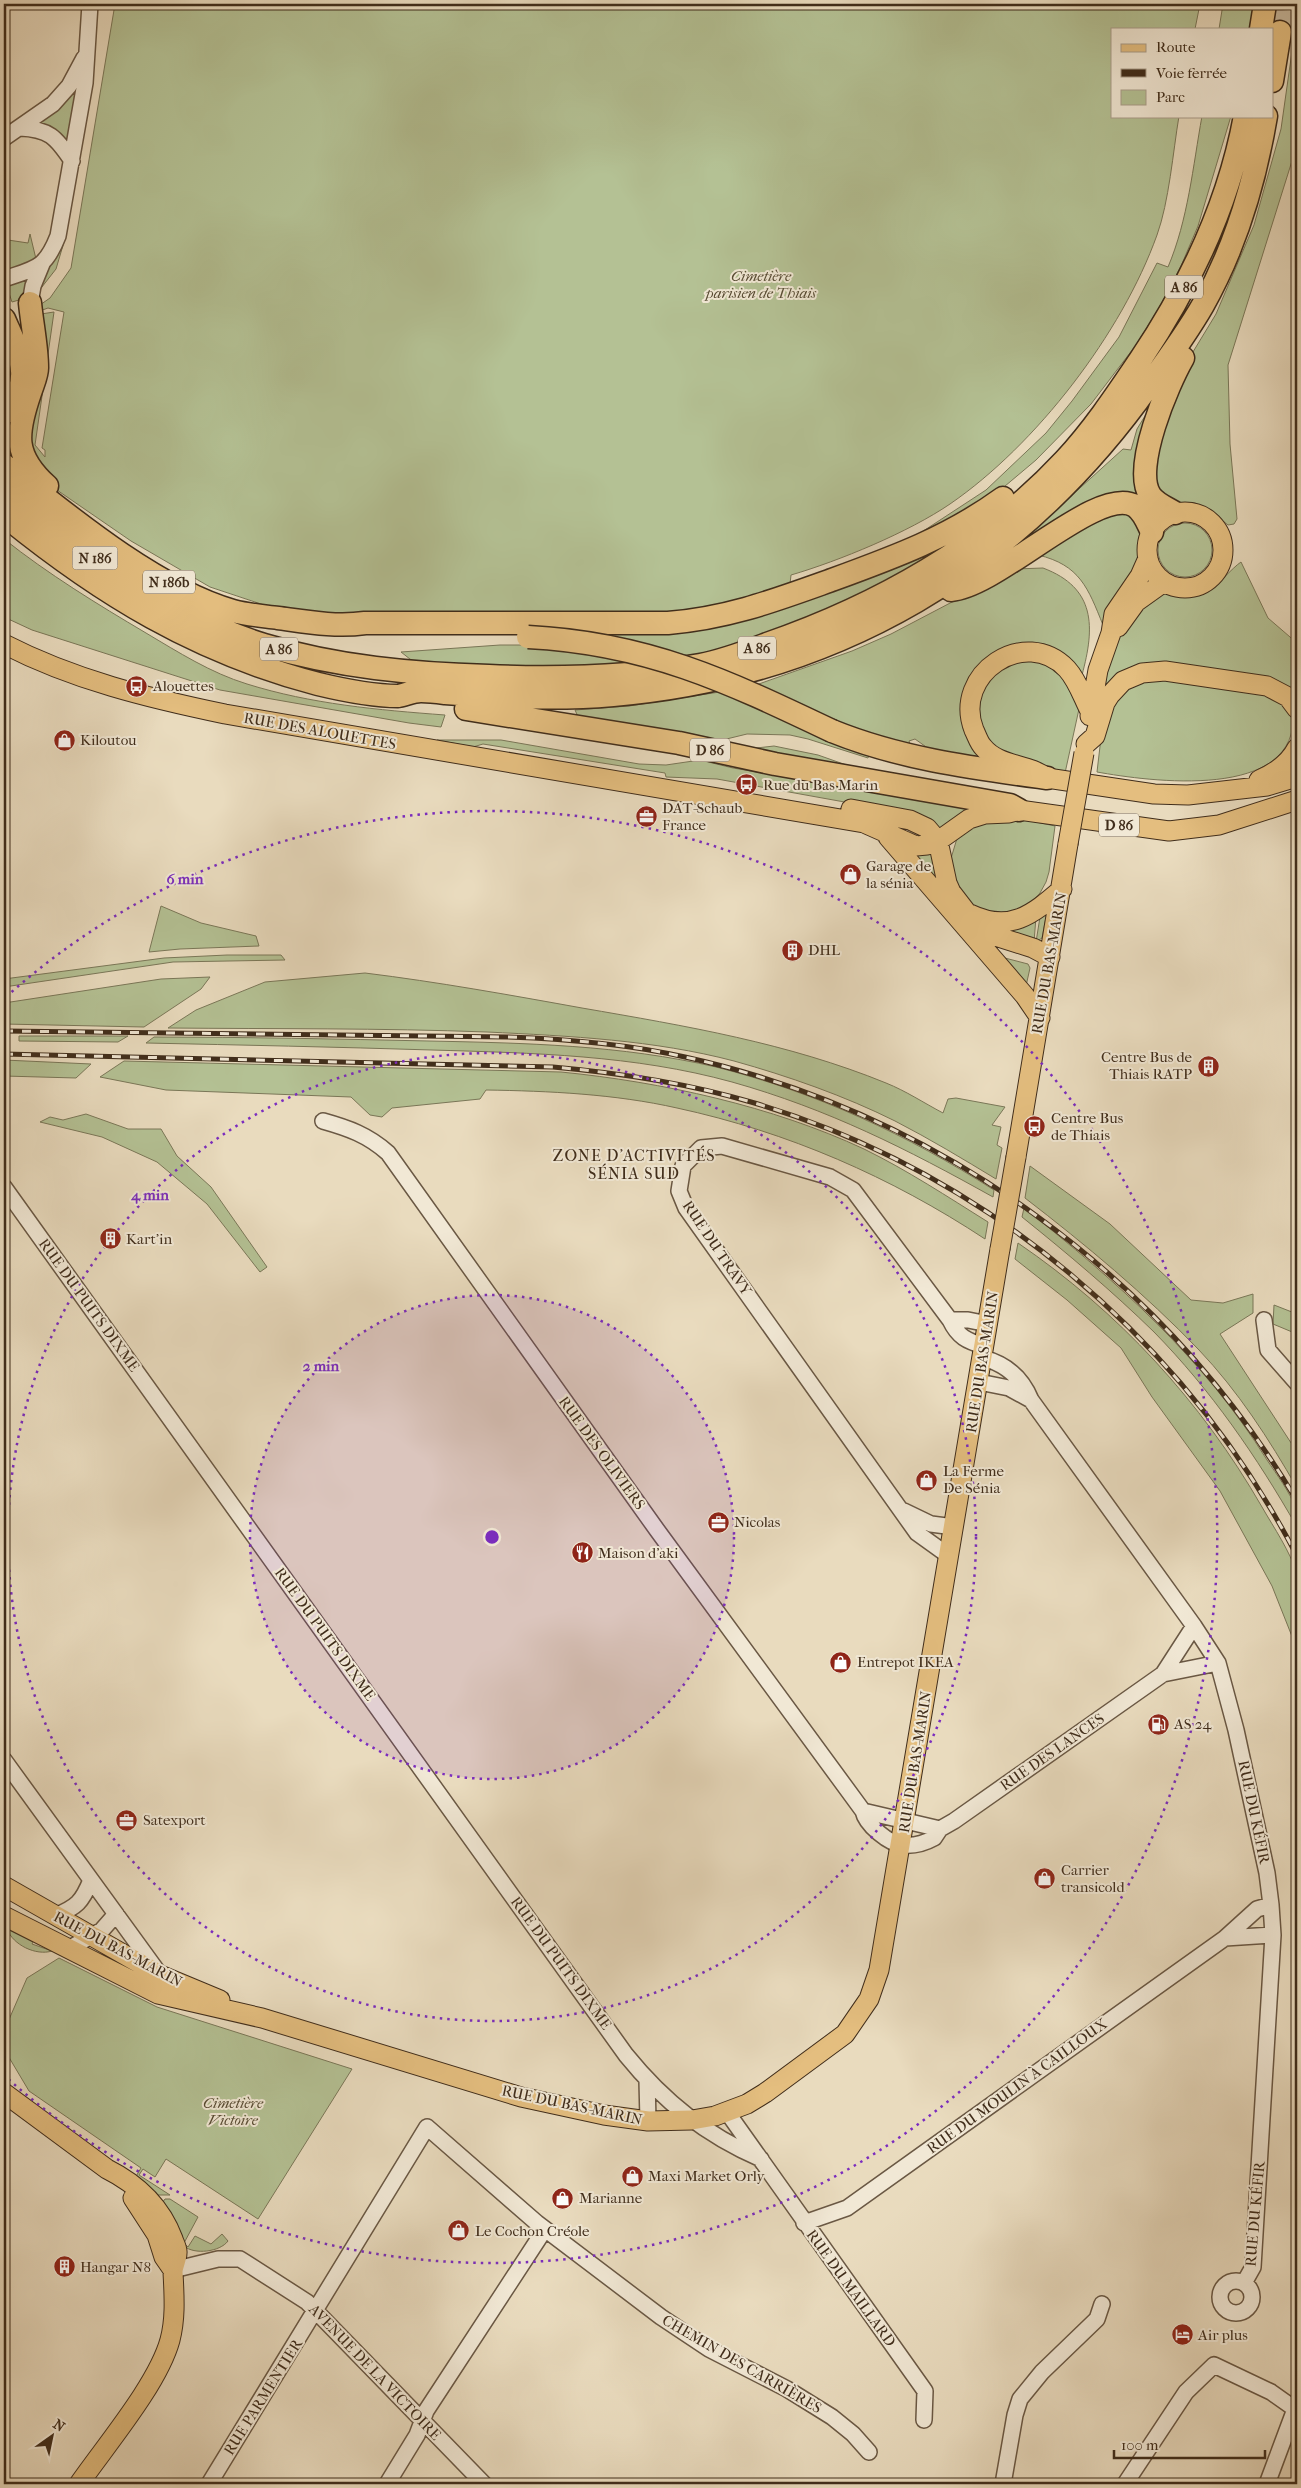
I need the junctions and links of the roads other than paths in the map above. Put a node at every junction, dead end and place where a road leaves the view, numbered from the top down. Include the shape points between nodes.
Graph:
1 (90, 4) edge
2 (1265, 4) edge
3 (1271, 28) edge
4 (85, 54) junction
5 (1245, 118) edge
6 (1266, 118) edge
7 (20, 128) junction
8 (4, 138) edge
9 (72, 161) junction
10 (42, 264) junction
11 (4, 279) edge
12 (1204, 302) junction
13 (30, 303) joint
14 (4, 319) edge
15 (4, 413) edge
16 (1084, 437) junction
17 (4, 465) edge
18 (4, 487) edge
19 (1175, 513) junction
20 (4, 515) edge
21 (73, 519) junction
22 (1152, 532) junction
23 (1148, 558) junction
24 (1164, 582) junction
25 (936, 591) junction
26 (189, 625) junction
27 (354, 625) junction
28 (1111, 633) junction
29 (528, 637) joint
30 (4, 644) edge
31 (401, 696) junction
32 (1297, 709) edge
33 (1090, 713) junction
34 (1085, 748) junction
35 (1297, 748) edge
36 (1297, 777) edge
37 (1047, 778) junction
38 (646, 786) junction
39 (1241, 787) junction
40 (1297, 800) edge
41 (1018, 810) junction
42 (886, 834) junction
43 (938, 840) junction
44 (1062, 889) junction
45 (964, 911) junction
46 (984, 948) junction
47 (1050, 957) junction
48 (1040, 1018) junction
49 (323, 1121) dead end
50 (4, 1187) edge
51 (950, 1320) junction
52 (1264, 1320) dead end
53 (988, 1324) junction
54 (984, 1352) junction
55 (978, 1382) junction
56 (1297, 1383) edge
57 (1031, 1400) junction
58 (903, 1511) junction
59 (954, 1527) junction
60 (949, 1556) junction
61 (1194, 1626) junction
62 (1218, 1663) junction
63 (1163, 1674) junction
64 (4, 1760) edge
65 (863, 1811) junction
66 (905, 1822) junction
67 (940, 1829) junction
68 (901, 1845) junction
69 (91, 1880) junction
70 (4, 1886) edge
71 (1271, 1905) junction
72 (116, 1914) junction
73 (4, 1916) edge
74 (55, 1916) junction
75 (1273, 1935) junction
76 (91, 1938) junction
77 (1225, 1938) junction
78 (70, 1948) junction
79 (160, 1975) junction
80 (178, 2000) junction
81 (262, 2018) junction
82 (647, 2080) junction
83 (4, 2093) edge
84 (727, 2112) junction
85 (692, 2120) junction
86 (648, 2121) junction
87 (428, 2126) joint
88 (761, 2159) junction
89 (804, 2223) junction
90 (545, 2229) junction
91 (173, 2270) junction
92 (1244, 2283) dead end
93 (1102, 2304) dead end
94 (317, 2310) junction
95 (924, 2420) dead end
96 (423, 2421) junction
97 (869, 2452) dead end
98 (79, 2484) edge
99 (209, 2484) edge
100 (386, 2484) edge
101 (484, 2484) edge
102 (1003, 2484) edge
103 (1125, 2484) edge
104 (1267, 2484) edge

1 - 4 street
2 - 3 highway
4 - 7 street via 64,92
4 - 9 street via 85,83
5 - 16 highway, A 86 via 1215,217 1195,266 1165,322
6 - 12 highway, A 86 via 1251,187
7 - 8 street
7 - 9 street via 38,129 49,134 60,143
9 - 10 street via 58,236
10 - 11 street
10 - 13 street
12 - 19 highway via 1195,337 1171,379 1145,459 1144,477 1150,495
12 - 25 highway, A 86 via 1186,334 1125,420 1093,458 1001,544
13 - 21 highway via 37,369 20,422 20,444 28,467 69,506
14 - 15 highway via 21,358 23,374 16,398
16 - 26 highway, A 86 via 1026,498 986,530 895,591 817,627 705,665 607,676 550,678 367,668
16 - 27 highway via 979,516 948,534 889,559 744,611 697,621 668,623
17 - 21 highway, N 186b
18 - 26 highway, N 186 via 100,562 154,596
19 - 22 main road via 1159,522
19 - 24 main road via 1194,513 1211,522 1221,538 1223,554 1216,572 1202,584 1182,588
20 - 26 highway, N 186 via 100,587 138,611
21 - 27 highway, N 186b via 156,574 219,606 263,617
22 - 23 main road via 1147,544
22 - 25 highway via 1145,517 1134,506 1113,503 1096,508 1015,561 961,589
23 - 24 main road via 1154,572
23 - 28 main road via 1140,576 1114,614
24 - 28 main road via 1136,602
25 - 31 highway, A 86 via 877,624 827,645 758,670 714,680 666,689 592,696 518,698 420,691
26 - 31 highway, A 86 via 234,656 318,684
27 - 29 highway, N 186b via 364,629
28 - 33 main road, RUE DU BAS-MARIN via 1098,670
29 - 37 highway, D 86, bridge via 591,642 653,656 714,676 865,745 919,758
30 - 38 main road, RUE DES ALOUETTES via 84,679 159,701
31 - 41 highway, D 86 via 412,704 497,712 679,743 775,764 1010,805
32 - 34 main road via 1288,697 1267,686 1165,671 1142,673 1124,682 1110,695 1100,715 1095,736
33 - 34 main road, RUE DU BAS-MARIN
33 - 37 main road via 1074,677 1061,664 1045,656 1016,653 995,662 981,676 972,693 969,712 983,747 1002,760 1039,772
34 - 44 main road, RUE DU BAS-MARIN, bridge
35 - 39 main road via 1291,759 1280,768
36 - 39 main road, D 86 via 1267,786
37 - 39 main road, D 86 via 1154,794 1188,794
38 - 42 main road via 864,823
38 - 43 main road via 698,785 885,815 925,826
40 - 41 main road, D 86 via 1219,826 1169,831
41 - 43 main road via 969,819
42 - 43 main road via 916,846
42 - 46 main road
43 - 45 main road via 947,883
44 - 45 main road via 1030,915 1015,921 990,921
44 - 47 main road, RUE DU BAS-MARIN
45 - 47 main road via 989,934
46 - 47 main road via 1040,961
46 - 48 main road
47 - 48 main road, RUE DU BAS-MARIN
48 - 53 main road, RUE DU BAS-MARIN, bridge
49 - 65 street, RUE DES OLIVIERS via 371,1138 388,1153 652,1523
50 - 82 street, RUE DU PUITS DIXME
51 - 53 street
51 - 54 street, RUE DU TRAVY via 961,1337
51 - 58 street, RUE DU TRAVY via 853,1190 830,1176 722,1146 701,1148 683,1166 679,1191 686,1208
52 - 56 street via 1268,1350
53 - 54 main road, RUE DU BAS-MARIN
54 - 55 main road, RUE DU BAS-MARIN
54 - 57 street, RUE DU KÉFIR via 1025,1386
55 - 57 street, RUE DU KÉFIR via 1009,1388
55 - 59 main road, RUE DU BAS-MARIN
57 - 61 street, RUE DU KÉFIR
58 - 59 street via 932,1524
58 - 60 street, RUE DU TRAVY via 916,1533
59 - 60 main road, RUE DU BAS-MARIN
60 - 66 main road, RUE DU BAS-MARIN
61 - 62 street, RUE DU KÉFIR
61 - 63 street, RUE DES LANCES
62 - 63 street, RUE DES LANCES
62 - 71 street, RUE DU KÉFIR via 1236,1730
63 - 67 street, RUE DES LANCES
64 - 69 street
65 - 66 street
65 - 68 street, RUE DES OLIVIERS via 872,1827
66 - 67 street
66 - 68 main road, RUE DU BAS-MARIN
67 - 68 street, RUE DES LANCES via 929,1841
68 - 84 main road, RUE DU BAS-MARIN via 879,1970 864,2009 845,2034 824,2052 765,2093
69 - 72 street
69 - 74 street via 76,1907
70 - 74 main road, RUE DU BAS-MARIN
71 - 75 street, RUE DU KÉFIR
71 - 77 street, RUE DU MOULIN À CAILLOUX via 1257,1909
72 - 76 street
72 - 79 street
73 - 78 main road, RUE DU BAS-MARIN
74 - 76 main road, RUE DU BAS-MARIN
75 - 77 street
75 - 92 street, RUE DU KÉFIR via 1253,2267
76 - 78 street
76 - 79 main road, RUE DU BAS-MARIN
77 - 89 street, RUE DU MOULIN À CAILLOUX via 847,2208
78 - 80 main road, RUE DU BAS-MARIN via 158,1994
79 - 80 street
79 - 81 main road, RUE DU BAS-MARIN
80 - 81 main road, RUE DU BAS-MARIN
81 - 86 main road, RUE DU BAS-MARIN via 521,2097
82 - 85 street, RUE DU PUITS DIXME
82 - 86 street
83 - 91 main road via 107,2169 145,2214
84 - 85 main road, RUE DU BAS-MARIN
84 - 88 street, RUE DU MAILLARD
85 - 86 main road, RUE DU BAS-MARIN
85 - 88 street via 728,2145
87 - 90 street, CHEMIN DES CARRIÈRES
87 - 94 street, RUE PARMENTIER
88 - 89 street, RUE DU MAILLARD
89 - 95 street, RUE DU MAILLARD via 925,2391
90 - 96 street via 426,2411
90 - 97 street, CHEMIN DES CARRIÈRES via 668,2323 832,2417
91 - 94 street, AVENUE DE LA VICTOIRE via 218,2259 240,2259
91 - 98 main road via 172,2324 164,2358
93 - 102 street via 1097,2319 1042,2372 1020,2399
94 - 96 street, AVENUE DE LA VICTOIRE
94 - 99 street, RUE PARMENTIER
96 - 100 street
96 - 101 street, AVENUE DE LA VICTOIRE
103 - 104 street via 1186,2392 1214,2365 1295,2408

